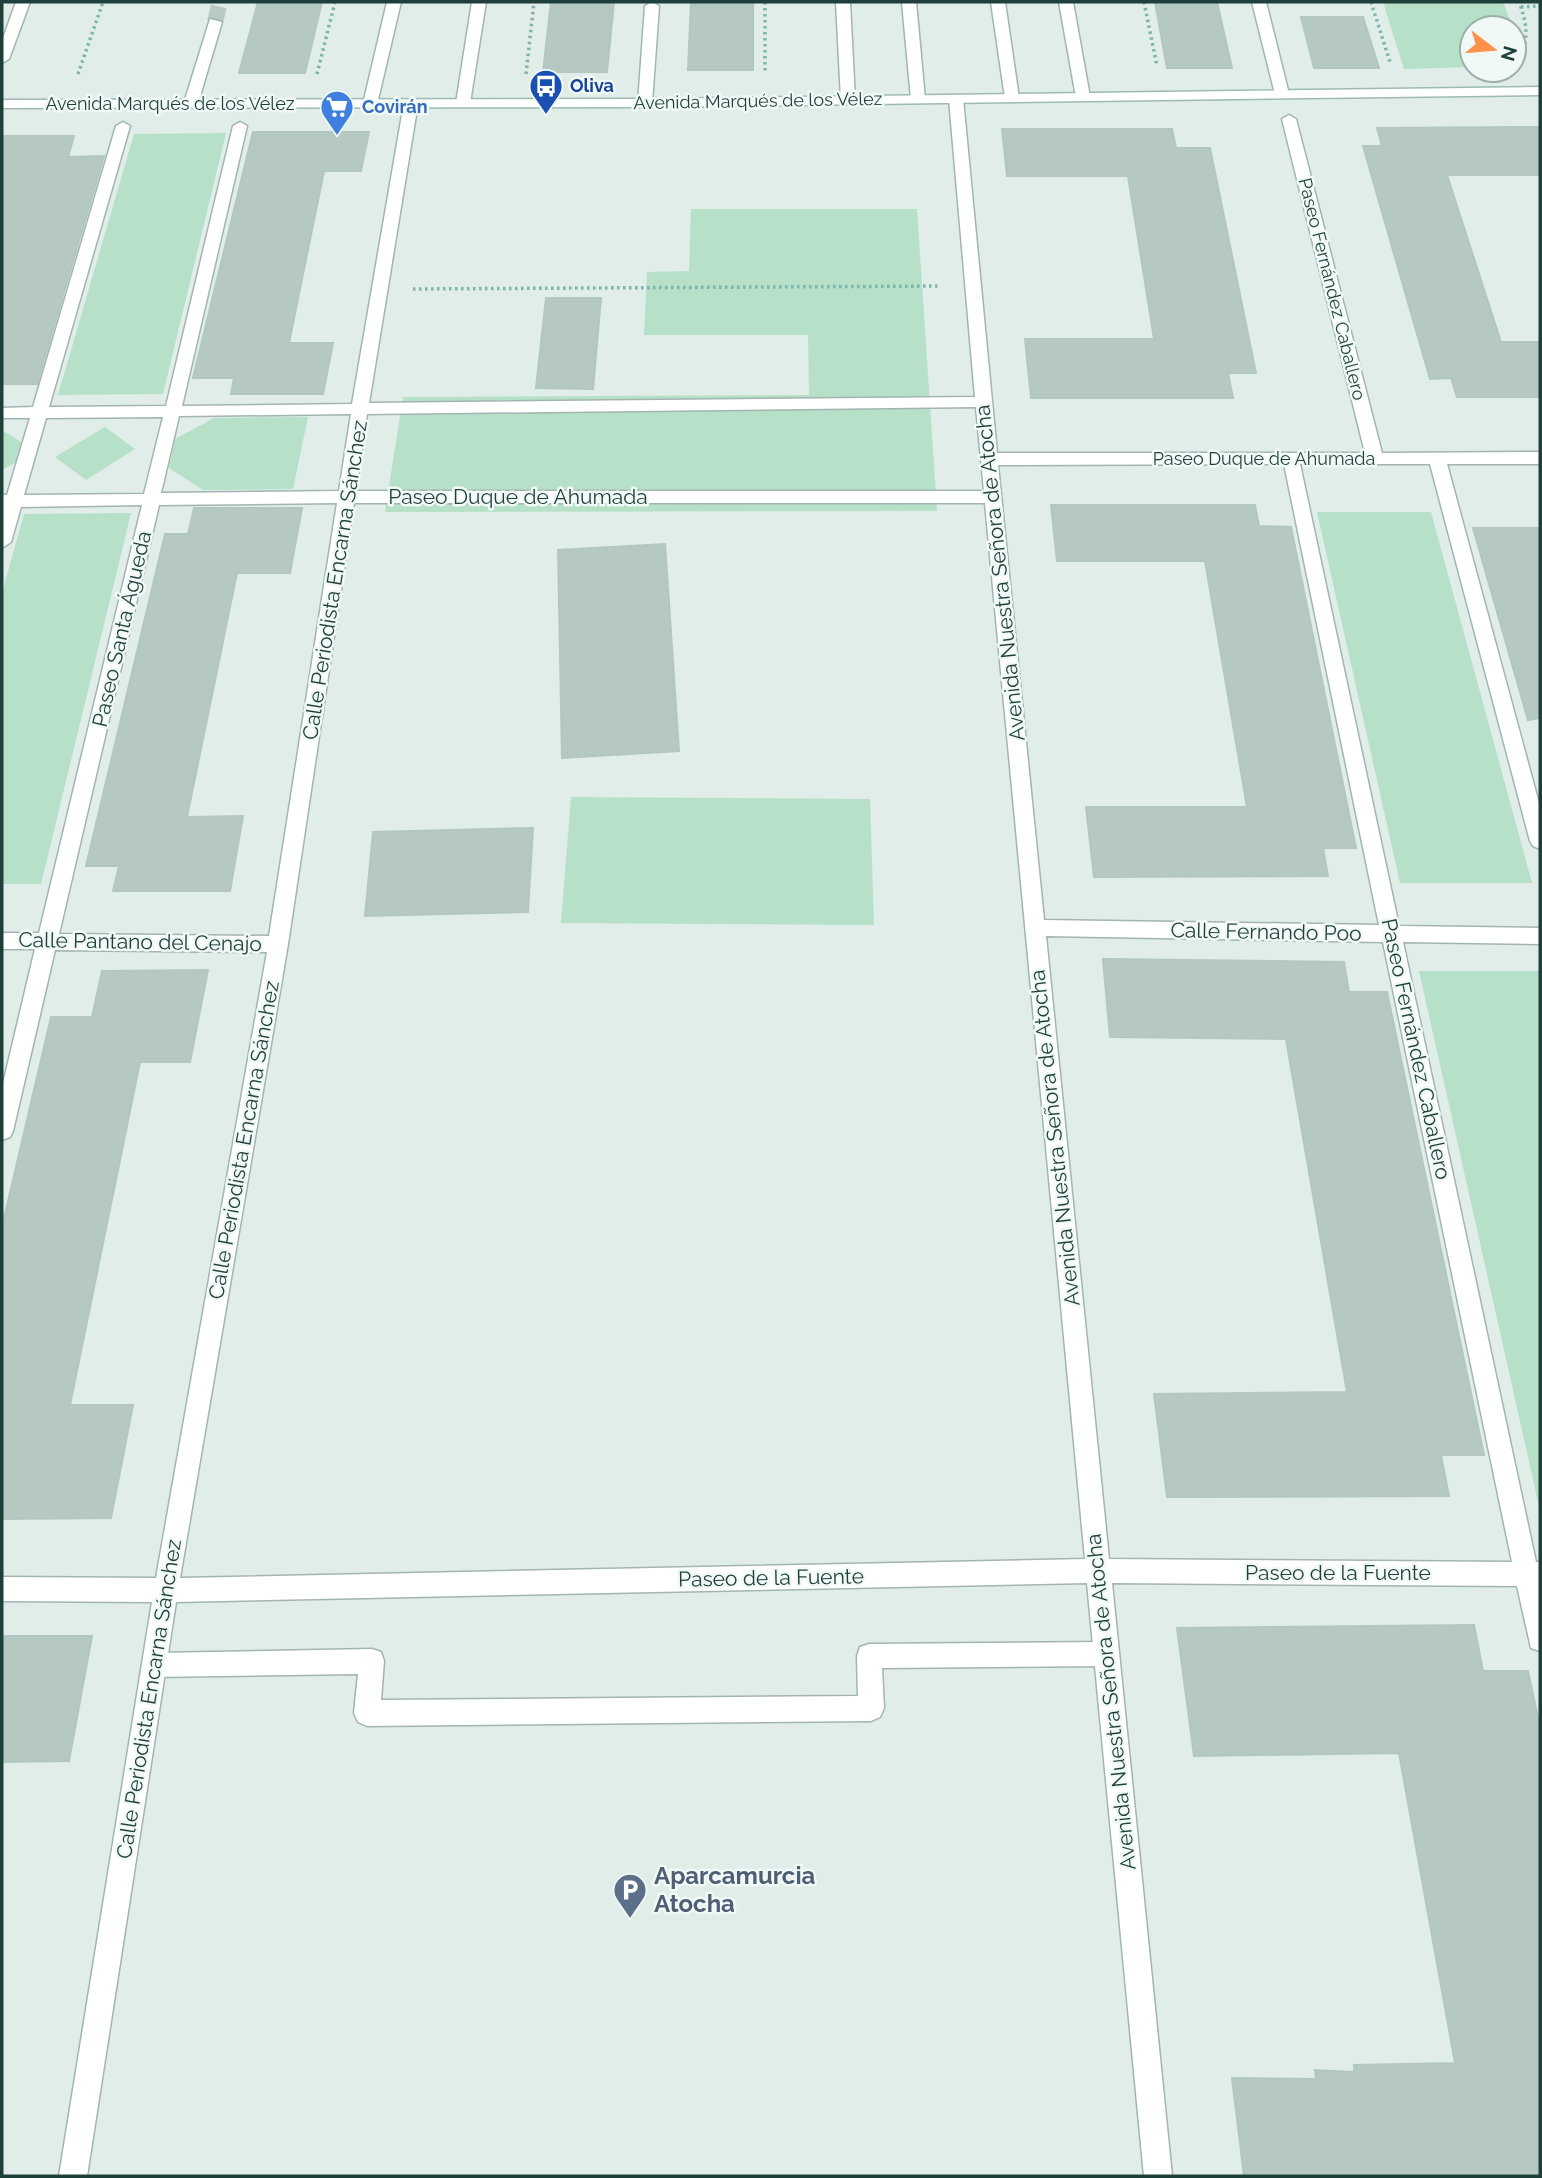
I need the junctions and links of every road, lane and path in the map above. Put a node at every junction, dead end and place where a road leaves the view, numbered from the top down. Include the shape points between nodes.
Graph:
1 (23, 2) edge
2 (103, 2) edge
3 (335, 2) edge
4 (394, 2) edge
5 (479, 2) edge
6 (534, 2) edge
7 (765, 2) edge
8 (843, 2) edge
9 (909, 2) edge
10 (998, 2) edge
11 (1066, 2) edge
12 (1144, 2) edge
13 (1259, 2) edge
14 (1371, 2) edge
15 (1520, 4) edge
16 (652, 6) dead end
17 (1540, 6) edge
18 (215, 22) tunnel mouth
19 (2, 59) edge
20 (1390, 64) dead end
21 (1159, 77) dead end
22 (77, 78) dead end
23 (316, 78) dead end
24 (1540, 78) edge
25 (765, 79) dead end
26 (525, 80) dead end
27 (1515, 91) junction
28 (1540, 91) edge
29 (1282, 94) junction
30 (1083, 97) junction
31 (1012, 98) junction
32 (918, 99) junction
33 (956, 99) junction
34 (848, 100) junction
35 (191, 103) junction
36 (411, 103) junction
37 (463, 103) junction
38 (645, 103) junction
39 (2, 104) edge
40 (370, 104) junction
41 (1289, 119) dead end
42 (123, 126) dead end
43 (240, 126) dead end
44 (972, 286) junction
45 (378, 289) junction
46 (983, 402) junction
47 (360, 411) junction
48 (174, 412) junction
49 (2, 413) edge
50 (40, 413) junction
51 (1540, 458) edge
52 (989, 459) junction
53 (1291, 459) junction
54 (1375, 459) junction
55 (1437, 459) junction
56 (348, 497) junction
57 (993, 498) junction
58 (153, 499) junction
59 (8, 501) edge
60 (2, 542) edge
61 (1540, 841) edge
62 (1035, 928) junction
63 (1391, 934) junction
64 (1540, 936) edge
65 (2, 941) edge
66 (47, 941) junction
67 (278, 944) junction
68 (2, 1130) edge
69 (1098, 1571) junction
70 (1533, 1574) edge
71 (2, 1589) edge
72 (166, 1590) junction
73 (1540, 1639) edge
74 (1106, 1654) junction
75 (154, 1665) junction
76 (74, 2176) edge
77 (1158, 2176) edge

1 - 19 street
2 - 22 path
3 - 23 path
4 - 40 street
5 - 37 street
6 - 26 path
7 - 25 path
8 - 34 street
9 - 32 street
10 - 31 street
11 - 30 street
12 - 21 path
13 - 29 street
14 - 20 path
15 - 17 path
16 - 38 street
18 - 35 street
24 - 27 street, Avenida Marqués de los Vélez
27 - 28 street, Avenida Marqués de los Vélez
27 - 29 street, Avenida Marqués de los Vélez
29 - 30 street, Avenida Marqués de los Vélez
30 - 31 street, Avenida Marqués de los Vélez
31 - 33 street, Avenida Marqués de los Vélez
32 - 33 street, Avenida Marqués de los Vélez
32 - 34 street, Avenida Marqués de los Vélez
33 - 44 street, Avenida Nuestra Señora de Atocha
34 - 38 street, Avenida Marqués de los Vélez
35 - 39 street, Avenida Marqués de los Vélez
35 - 40 street, Avenida Marqués de los Vélez
36 - 37 street, Avenida Marqués de los Vélez
36 - 40 street, Avenida Marqués de los Vélez
36 - 45 street, Calle Periodista Encarna Sánchez
37 - 38 street, Avenida Marqués de los Vélez
41 - 54 street, Paseo Fernández Caballero
42 - 50 street
43 - 48 street, Paseo Santa Águeda
44 - 45 path
44 - 46 street, Avenida Nuestra Señora de Atocha
45 - 47 street, Calle Periodista Encarna Sánchez
46 - 47 street
46 - 52 street, Avenida Nuestra Señora de Atocha
47 - 48 street
47 - 56 street, Calle Periodista Encarna Sánchez
48 - 50 street
48 - 58 street, Paseo Santa Águeda
49 - 50 street
50 - 59 street
51 - 55 street, Paseo Duque de Ahumada
52 - 53 street, Paseo Duque de Ahumada
52 - 57 street, Avenida Nuestra Señora de Atocha
53 - 54 street, Paseo Duque de Ahumada
53 - 63 street, Paseo Fernández Caballero
54 - 55 street, Paseo Duque de Ahumada
55 - 61 street
56 - 57 street, Paseo Duque de Ahumada
56 - 58 street, Paseo Duque de Ahumada
56 - 67 street, Calle Periodista Encarna Sánchez
57 - 62 street, Avenida Nuestra Señora de Atocha
58 - 59 street, Paseo Duque de Ahumada
58 - 66 street, Paseo Santa Águeda
59 - 60 street
62 - 63 street, Calle Fernando Poo
62 - 69 street, Avenida Nuestra Señora de Atocha
63 - 64 street, Calle Fernando Poo
63 - 70 street, Paseo Fernández Caballero
65 - 66 street, Calle Pantano del Cenajo
66 - 67 street, Calle Pantano del Cenajo
66 - 68 street, Paseo Santa Águeda
67 - 72 street, Calle Periodista Encarna Sánchez
69 - 70 street, Paseo de la Fuente
69 - 72 street, Paseo de la Fuente
69 - 74 street, Avenida Nuestra Señora de Atocha
70 - 73 street, Paseo Fernández Caballero
71 - 72 street, Paseo de la Fuente
72 - 75 street, Calle Periodista Encarna Sánchez
74 - 75 street via 869,1656 871,1708 828,1709 367,1713 372,1661
74 - 77 street, Avenida Nuestra Señora de Atocha
75 - 76 street, Calle Periodista Encarna Sánchez

